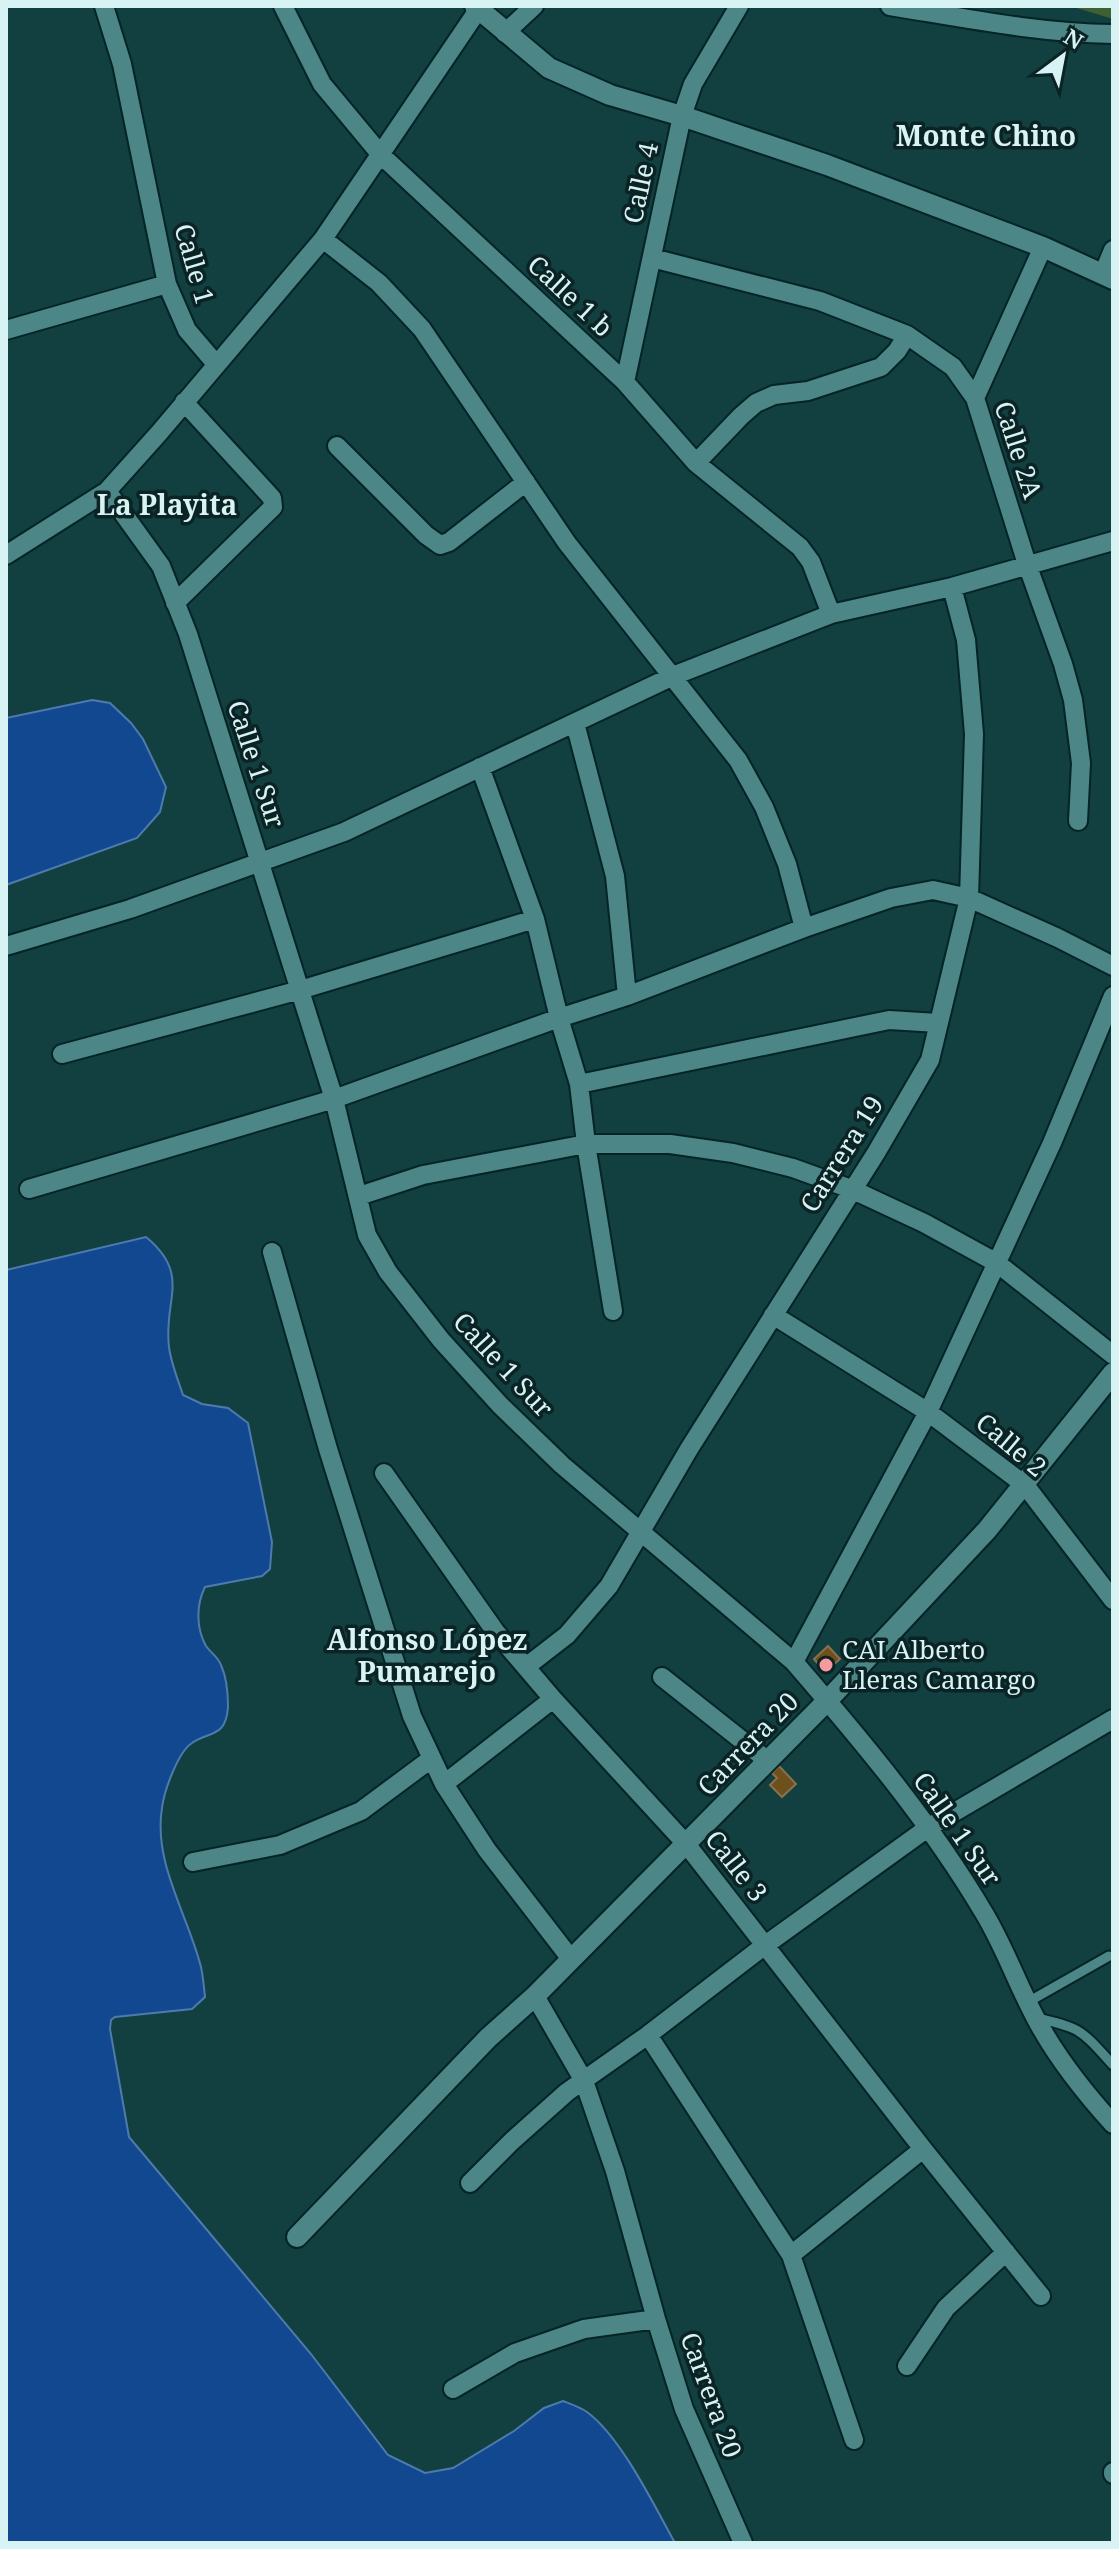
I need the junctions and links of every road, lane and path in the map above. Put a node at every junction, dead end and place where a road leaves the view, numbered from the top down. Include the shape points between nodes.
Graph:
1 (104, 6) edge
2 (283, 6) edge
3 (534, 6) edge
4 (739, 6) edge
5 (890, 6) edge
6 (476, 8) edge
7 (505, 33) junction
8 (1113, 34) edge
9 (682, 116) junction
10 (381, 155) junction
11 (323, 239) junction
12 (1043, 247) junction
13 (1113, 250) edge
14 (652, 258) junction
15 (1108, 276) edge
16 (167, 284) junction
17 (6, 330) edge
18 (907, 335) junction
19 (216, 364) junction
20 (625, 382) junction
21 (975, 398) junction
22 (184, 402) junction
23 (337, 446) dead end
24 (696, 463) junction
25 (526, 482) junction
26 (107, 491) junction
27 (1113, 541) edge
28 (6, 555) edge
29 (1027, 564) junction
30 (952, 587) junction
31 (175, 603) junction
32 (831, 614) junction
33 (673, 676) junction
34 (575, 723) junction
35 (480, 767) junction
36 (1078, 821) dead end
37 (260, 863) junction
38 (969, 898) junction
39 (535, 919) junction
40 (804, 928) junction
41 (6, 946) edge
42 (1113, 966) edge
43 (300, 990) junction
44 (627, 996) junction
45 (1113, 996) edge
46 (559, 1018) junction
47 (938, 1023) junction
48 (62, 1054) dead end
49 (579, 1084) junction
50 (334, 1099) junction
51 (586, 1144) junction
52 (29, 1189) dead end
53 (851, 1189) junction
54 (359, 1196) junction
55 (272, 1252) dead end
56 (997, 1263) junction
57 (613, 1311) dead end
58 (773, 1315) junction
59 (1113, 1355) edge
60 (1113, 1373) edge
61 (928, 1412) junction
62 (384, 1473) dead end
63 (1025, 1485) junction
64 (639, 1531) junction
65 (1113, 1600) edge
66 (794, 1662) junction
67 (527, 1666) junction
68 (662, 1677) dead end
69 (553, 1699) junction
70 (827, 1701) junction
71 (1113, 1719) edge
72 (431, 1759) junction
73 (768, 1761) junction
74 (444, 1784) junction
75 (929, 1827) junction
76 (687, 1845) junction
77 (193, 1862) dead end
78 (764, 1946) junction
79 (1109, 1956) dead end
80 (571, 1959) junction
81 (535, 1996) junction
82 (1032, 2010) junction
83 (648, 2035) junction
84 (1113, 2065) edge
85 (584, 2081) junction
86 (1113, 2124) edge
87 (923, 2149) junction
88 (470, 2183) dead end
89 (297, 2237) dead end
90 (1006, 2252) junction
91 (791, 2255) junction
92 (1041, 2296) dead end
93 (656, 2319) junction
94 (907, 2366) dead end
95 (453, 2389) dead end
96 (854, 2440) dead end
97 (743, 2543) edge

1 - 16 street, Calle 1 via 122,64
2 - 10 street, Calle 1 b via 322,84
3 - 7 street
4 - 9 street, Calle 4 via 693,84
5 - 8 street via 996,24
6 - 7 street
6 - 10 street
7 - 9 street via 549,68 610,95
9 - 12 street
9 - 14 street, Calle 4
10 - 11 street
10 - 20 street, Calle 1 b
11 - 19 street
11 - 25 street via 379,283 422,329
12 - 15 street
12 - 21 street
13 - 15 street
14 - 18 street, Calle 2A via 820,301
14 - 20 street, Calle 4
16 - 17 street
16 - 19 street, Calle 1 via 187,330
18 - 21 street, Calle 2A via 953,367
18 - 24 street via 881,367 756,403
19 - 22 street
20 - 24 street, Calle 1 b
21 - 29 street, Calle 2A
22 - 26 street
22 - 31 street via 272,498 273,507
23 - 25 street via 440,545
24 - 32 street, Calle 1 b via 800,547
25 - 33 street via 567,543
26 - 28 street
26 - 31 street, Calle 1 Sur via 161,566
27 - 29 street
29 - 30 street
29 - 36 street, Calle 2A via 1073,700 1081,763
30 - 32 street
30 - 38 street, Carrera 19 via 966,640 974,734
31 - 37 street, Calle 1 Sur
32 - 33 street
33 - 34 street
33 - 40 street via 738,760 764,807
34 - 35 street
34 - 44 street via 615,876
35 - 37 street via 344,832
35 - 39 street
37 - 41 street
37 - 43 street, Calle 1 Sur
38 - 40 street via 933,890 891,898
38 - 42 street
38 - 47 street, Carrera 19
39 - 43 street
39 - 46 street
40 - 44 street
43 - 48 street
43 - 50 street, Calle 1 Sur
44 - 46 street
45 - 56 street
46 - 49 street
46 - 50 street
47 - 49 street via 889,1020
47 - 53 street, Carrera 19 via 930,1060
49 - 51 street
50 - 52 street
50 - 54 street, Calle 1 Sur
51 - 53 street via 670,1144 733,1153
51 - 54 street via 479,1162
51 - 57 street
53 - 56 street
53 - 58 street, Carrera 19
54 - 64 street, Calle 1 Sur via 367,1235 388,1272 441,1340 562,1465
55 - 72 street via 383,1628
56 - 59 street
56 - 61 street
58 - 61 street, Calle 2
58 - 64 street, Carrera 19
60 - 63 street, Carrera 20
61 - 63 street, Calle 2
61 - 66 street
62 - 67 street, Calle 3 via 495,1631
63 - 65 street, Calle 2
63 - 70 street, Carrera 20
64 - 66 street, Calle 1 Sur
64 - 67 street, Carrera 19 via 609,1586 567,1635
66 - 70 street, Calle 1 Sur
67 - 69 street, Calle 3
68 - 73 street
69 - 74 street
69 - 76 street, Calle 3
70 - 73 street, Carrera 20
70 - 75 street, Calle 1 Sur
71 - 75 street
72 - 74 street
72 - 77 street via 361,1811 280,1845
73 - 76 street, Carrera 20
74 - 80 street
75 - 78 street
75 - 82 street, Calle 1 Sur via 985,1915
76 - 78 street, Calle 3
76 - 80 street, Carrera 20
78 - 83 street
78 - 87 street, Calle 3
79 - 82 lane
80 - 81 street, Carrera 20
81 - 85 street, Carrera 20
81 - 89 street, Carrera 20
82 - 84 lane via 1086,2035
82 - 86 street, Calle 1 Sur via 1071,2076
83 - 85 street
83 - 91 street
85 - 88 street
85 - 93 street, Carrera 20
87 - 90 street, Calle 3
87 - 91 street
90 - 92 street, Calle 3
90 - 94 street via 946,2308
91 - 96 street
93 - 95 street via 584,2329 515,2353
93 - 97 street, Carrera 20 via 684,2409

